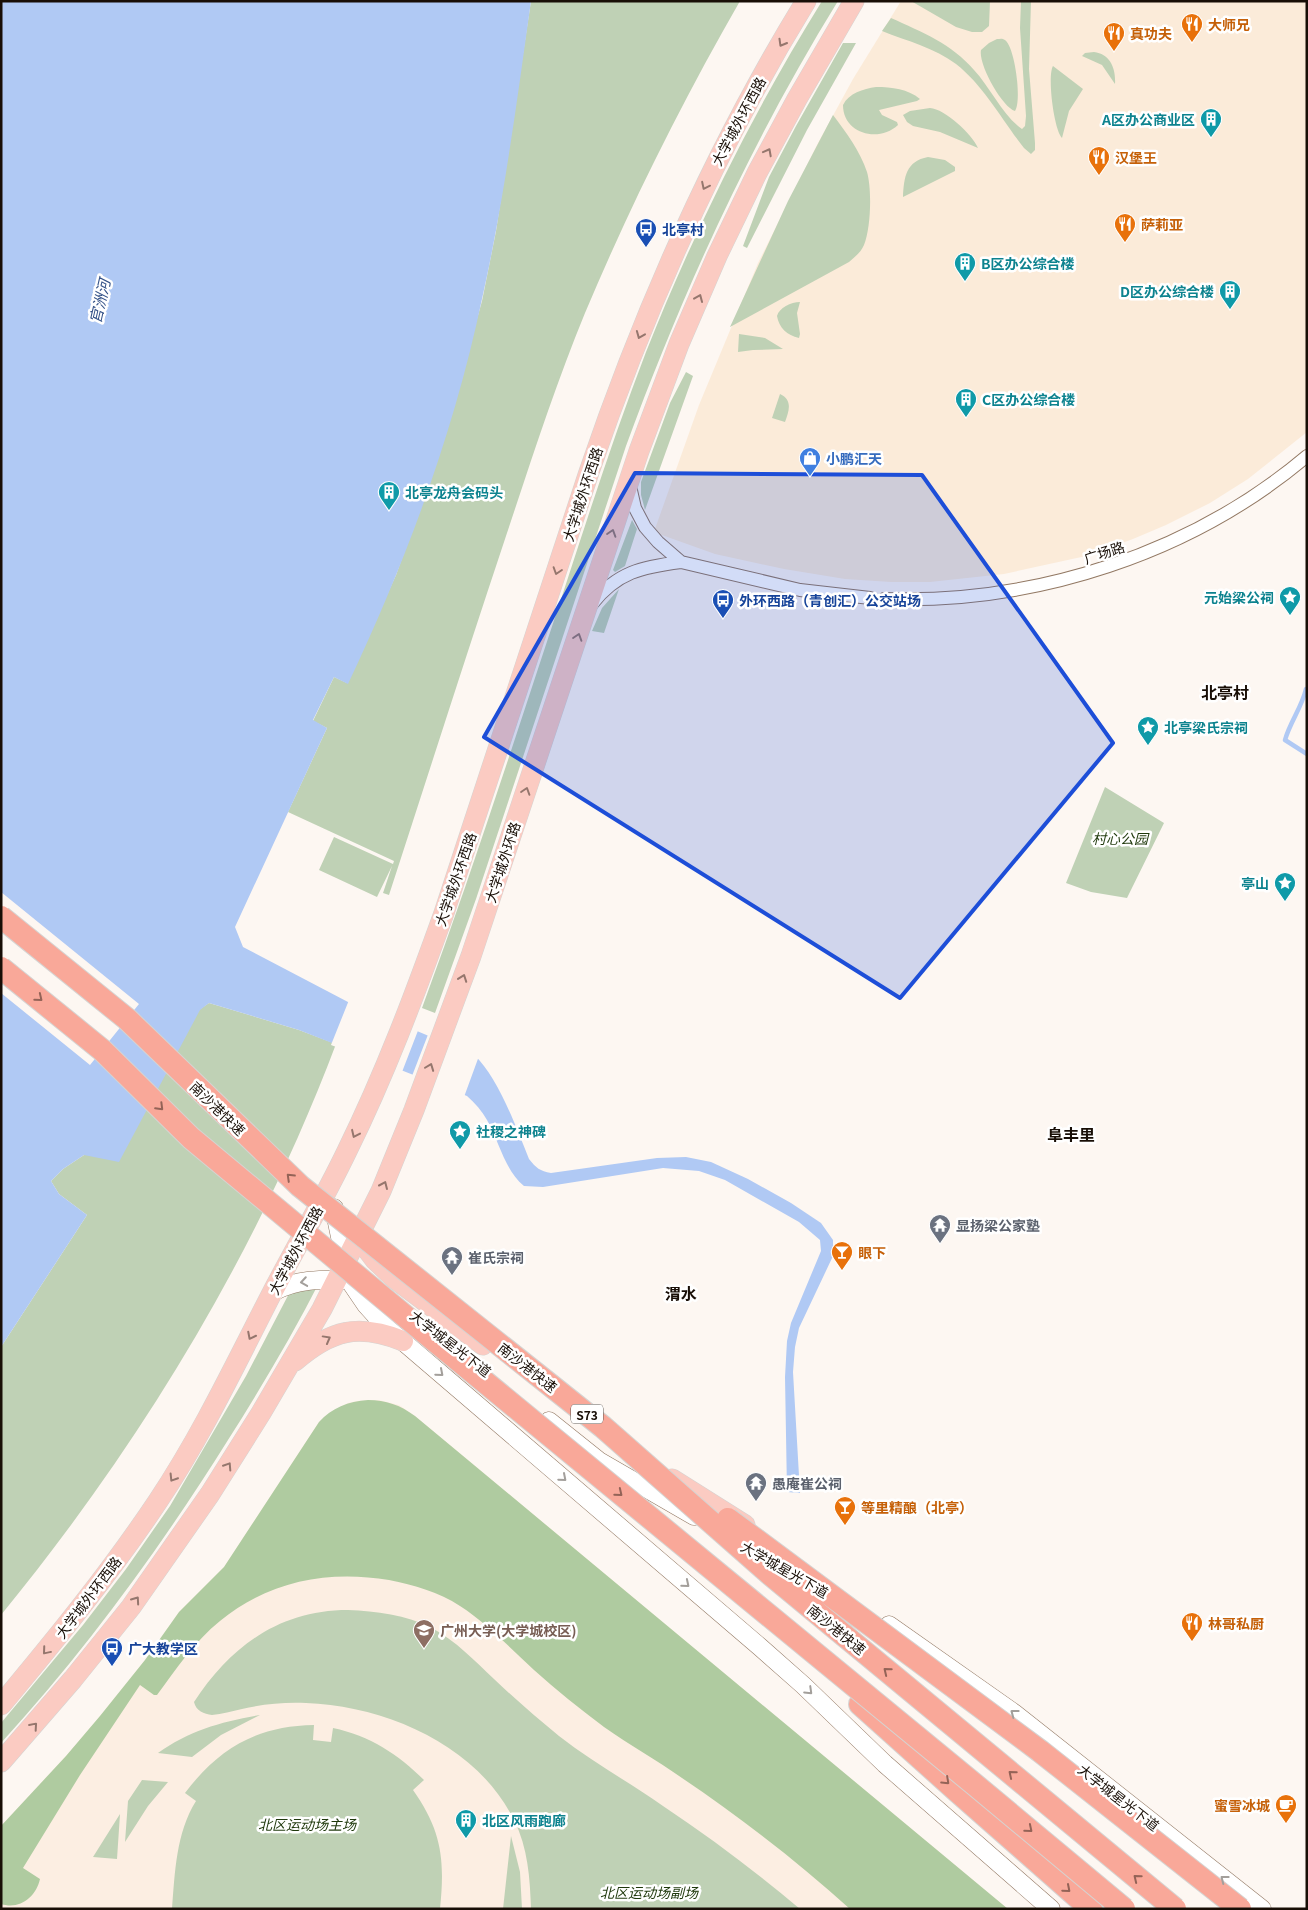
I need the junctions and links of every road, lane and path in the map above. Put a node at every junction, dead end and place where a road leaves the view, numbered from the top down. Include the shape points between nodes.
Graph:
1 (806, 1) edge
2 (854, 1) edge
3 (1307, 456) edge
4 (630, 478) junction
5 (681, 562) junction
6 (870, 598) dead end
7 (884, 599) dead end
8 (586, 612) junction
9 (1, 917) edge
10 (1, 968) edge
11 (330, 1185) junction
12 (362, 1228) junction
13 (344, 1274) junction
14 (273, 1292) junction
15 (403, 1341) junction
16 (288, 1368) junction
17 (603, 1427) junction
18 (674, 1538) junction
19 (870, 1612) junction
20 (1, 1705) edge
21 (1, 1762) edge
22 (1051, 1909) edge
23 (1091, 1909) edge
24 (1124, 1909) edge
25 (1175, 1909) edge
26 (1240, 1909) edge
27 (1262, 1909) edge

1 -> 11 main road, 大学城外环西路 via 717,160 636,345 605,425 410,1007 376,1090
4 -> 2 main road via 662,389 717,256 780,129
3 - 7 street, 广场路 via 1205,525 1163,546 1110,566 1037,585 980,594
4 - 5 street via 632,499 640,520
8 -> 4 main road
5 - 6 street via 800,590
5 - 8 street via 640,568 622,576 602,592
12 -> 8 main road, 大学城外环路 via 389,1173 471,956
17 -> 9 highway, 南沙港快速 / S73, bridge via 300,1186 127,1019
10 -> 18 highway, bridge via 102,1050 198,1144
11 - 13 main road, 大学城星光下道
11 - 14 main road, 大学城外环西路
12 - 13 main road
12 - 19 main road via 366,1248 394,1278 521,1374 594,1428 767,1540
13 -> 14 main road, 大学城星光下道 via 292,1284
13 - 15 main road, 大学城星光下道 via 366,1305
13 - 16 main road
13 - 19 main road, 大学城星光下道 via 367,1282 408,1308 599,1461 804,1584
14 -> 20 main road, 大学城外环西路 via 219,1399 159,1499 97,1586
16 -> 15 main road via 303,1354 332,1336 346,1332 376,1333
15 -> 22 main road, 大学城星光下道 via 760,1647 885,1764
21 -> 16 main road via 131,1606 210,1494
25 -> 17 highway, 南沙港快速 / S73, bridge via 770,1574
17 - 26 highway, bridge via 1040,1751
18 -> 23 highway, bridge
18 -> 24 highway, bridge
27 -> 19 main road, 大学城星光下道 via 1014,1713

